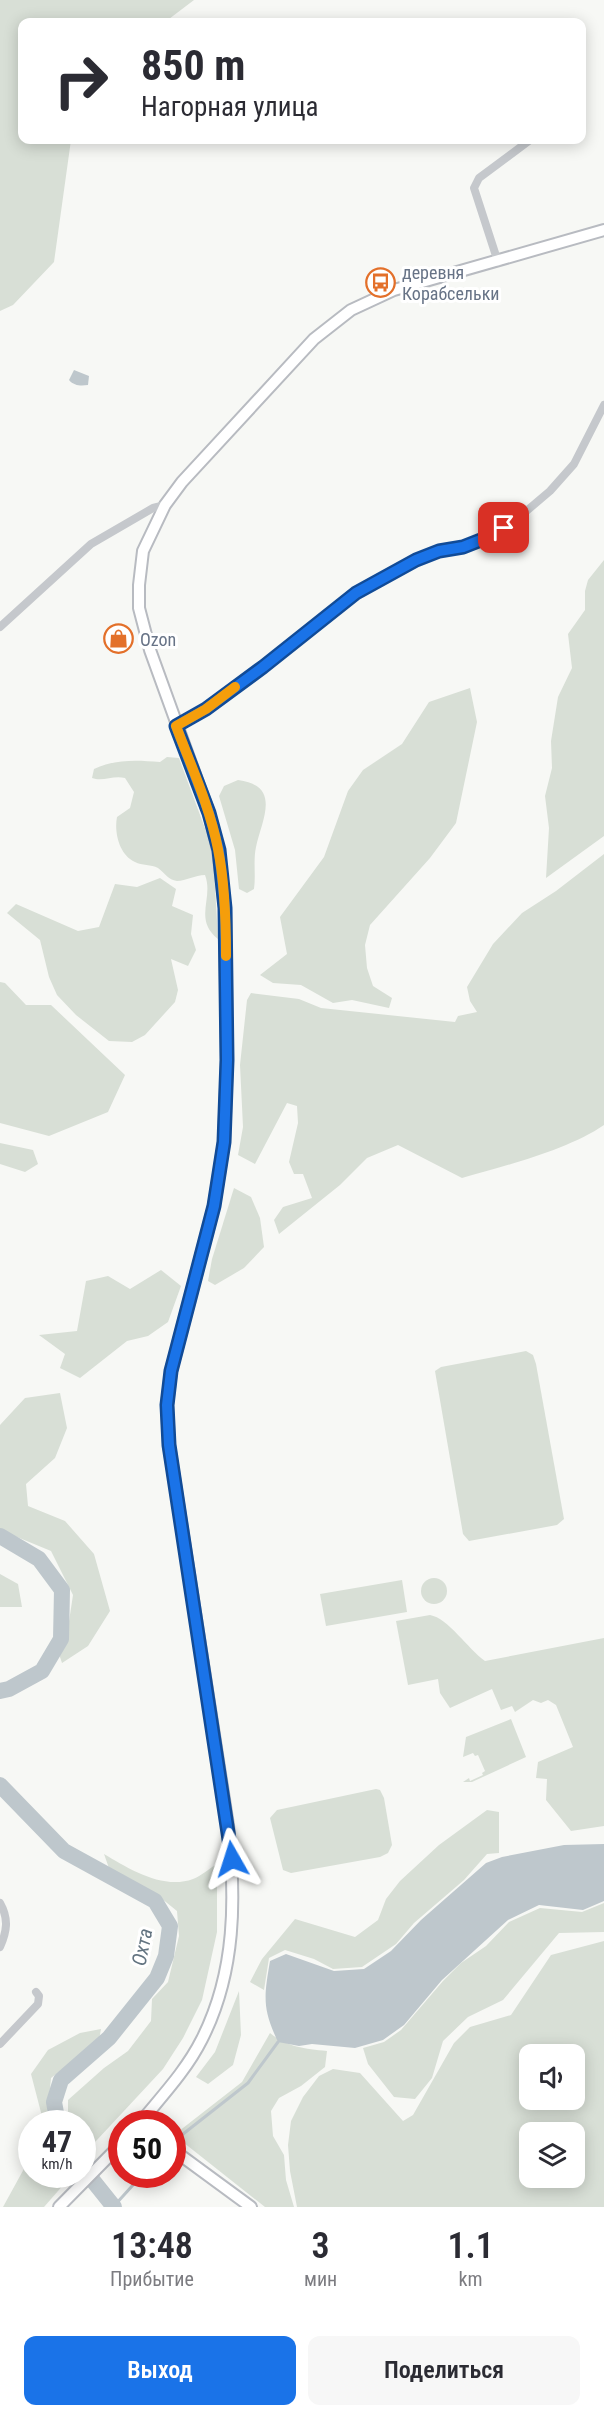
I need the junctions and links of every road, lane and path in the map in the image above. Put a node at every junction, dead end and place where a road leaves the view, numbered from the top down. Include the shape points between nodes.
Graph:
1 (525, 144) edge
2 (604, 230) edge
3 (498, 262) junction
4 (604, 405) edge
5 (165, 506) junction
6 (0, 627) edge
7 (176, 726) junction
8 (0, 1903) edge
9 (0, 1947) edge
10 (36, 1992) dead end
11 (0, 2044) edge
12 (151, 2110) edge
13 (108, 2157) edge
14 (186, 2159) edge
15 (59, 2207) edge
16 (251, 2207) edge

1 - 3 street via 475,183
2 - 3 main road
3 - 5 main road via 394,290 331,324 182,482
4 - 7 street via 574,464 517,519 491,536 416,560 356,593 263,667
5 - 6 street via 153,508 91,544
5 - 7 main road via 143,551 139,608
7 - 12 main road via 219,850 225,908 227,1060 224,1142 214,1206 171,1371 167,1405 169,1445 228,1825 233,1920 228,1963 201,2040
8 - 9 street via 7,1916
10 - 11 street via 38,2004
13 - 15 main road
14 - 16 main road

